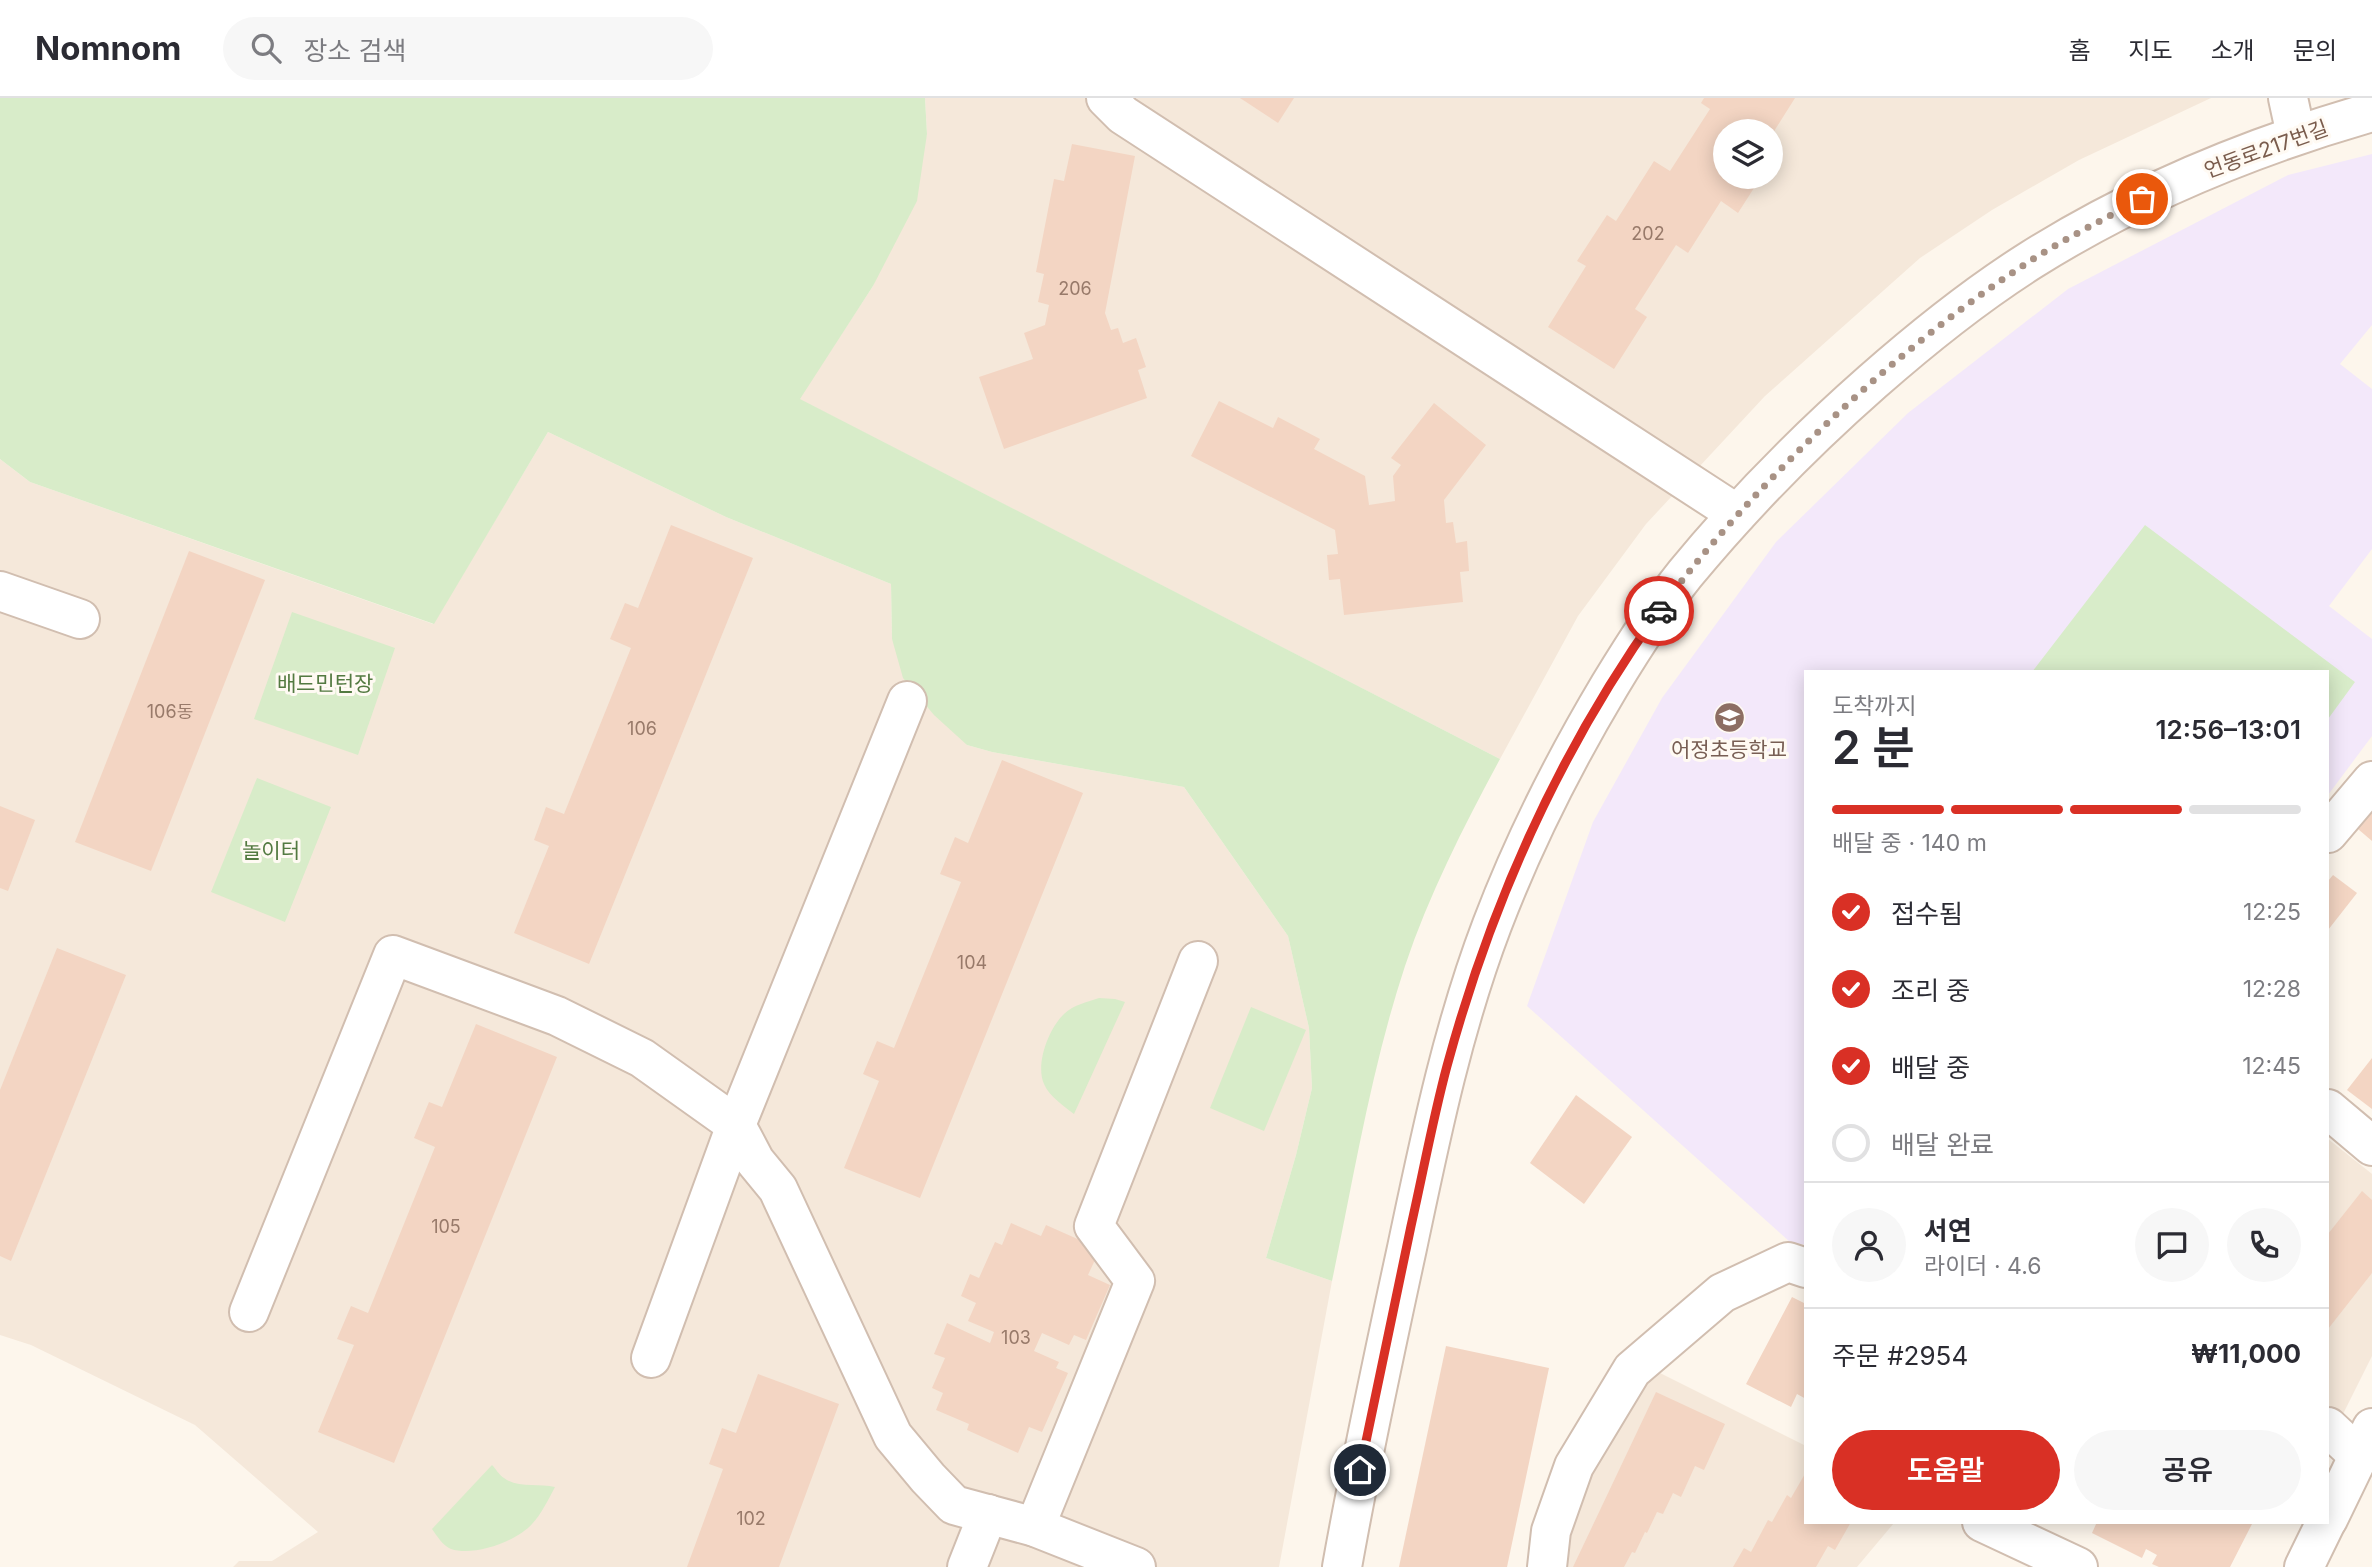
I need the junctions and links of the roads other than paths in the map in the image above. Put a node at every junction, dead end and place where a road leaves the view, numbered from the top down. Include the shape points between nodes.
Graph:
1 (1106, 98) edge
2 (2288, 98) edge
3 (2372, 112) edge
4 (2296, 135) junction
5 (1737, 514) junction
6 (0, 591) edge
7 (80, 619) dead end
8 (907, 701) dead end
9 (2372, 781) edge
10 (2329, 832) edge
11 (1198, 961) dead end
12 (2329, 1110) edge
13 (736, 1125) junction
14 (2372, 1146) edge
15 (1804, 1267) edge
16 (249, 1312) dead end
17 (651, 1358) dead end
18 (2329, 1427) edge
19 (2365, 1442) edge
20 (988, 1514) junction
21 (2329, 1517) edge
22 (1986, 1524) edge
23 (2326, 1524) edge
24 (1035, 1527) junction
25 (967, 1567) edge
26 (1136, 1567) edge
27 (1342, 1567) edge
28 (1547, 1567) edge
29 (2078, 1567) edge
30 (2304, 1567) edge

1 - 5 street via 1123,115
2 - 4 street
3 - 4 street, 언동로217번길
4 - 5 street, 언동로217번길 via 2159,191 2032,259 1899,358
5 - 27 street, 언동로217번길 via 1683,577 1596,708 1522,850 1490,929 1446,1068
6 - 7 street
8 - 13 street
9 - 10 street
11 - 24 street via 1094,1226 1135,1281
12 - 14 street
13 - 16 street via 642,1058 569,1022 393,955
13 - 17 street
13 - 20 street via 755,1161 778,1189 893,1436 954,1505
15 - 28 street via 1788,1262 1722,1293 1632,1370 1573,1466 1551,1531
18 - 19 street
19 - 21 street
20 - 24 street
20 - 25 street
22 - 29 street
23 - 30 street
24 - 26 street

